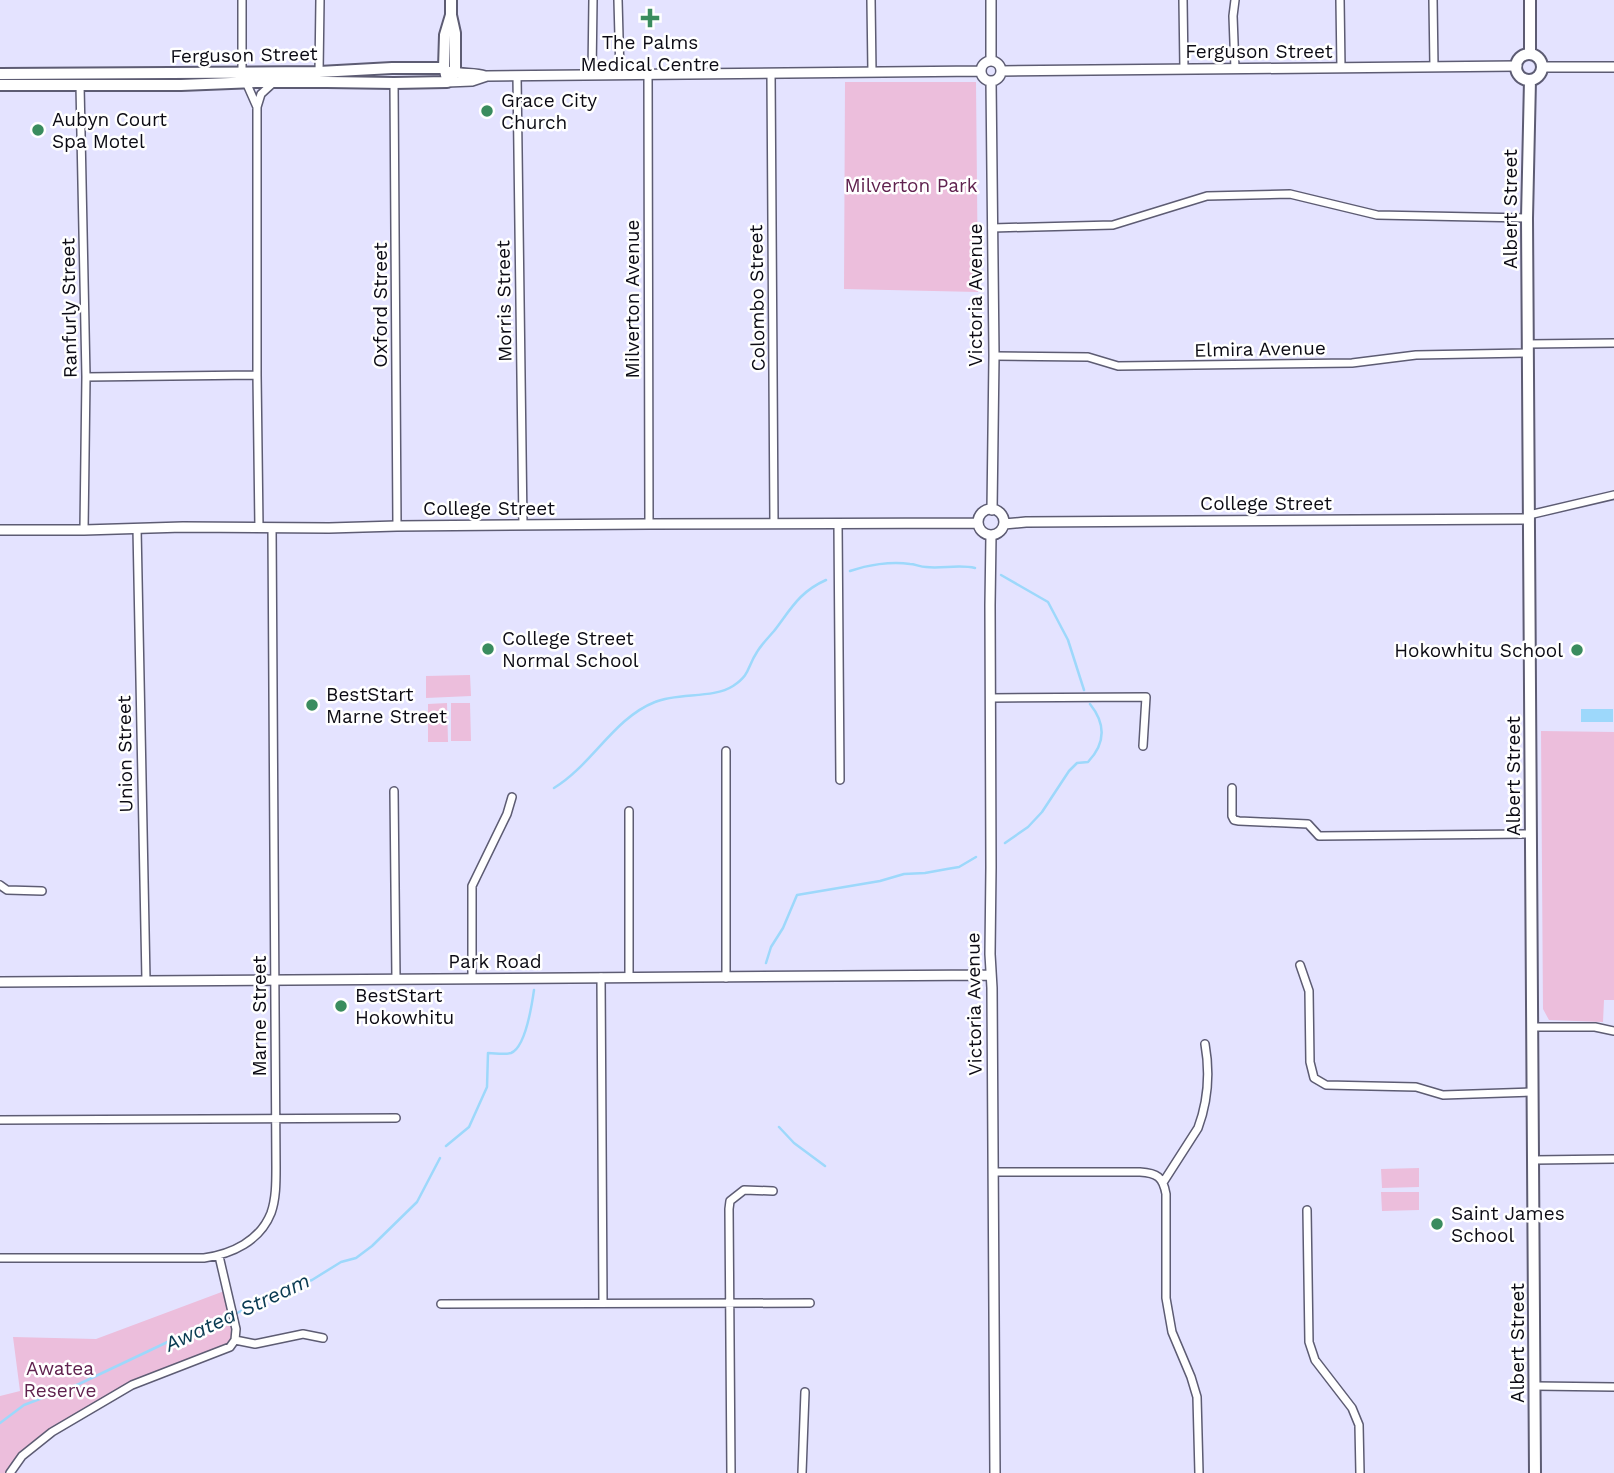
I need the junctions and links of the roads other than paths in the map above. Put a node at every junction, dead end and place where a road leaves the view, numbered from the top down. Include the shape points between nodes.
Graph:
1 (242, 0) edge
2 (320, 0) edge
3 (451, 0) edge
4 (593, 0) edge
5 (618, 0) edge
6 (871, 0) edge
7 (991, 0) edge
8 (1183, 0) edge
9 (1235, 0) edge
10 (1340, 0) edge
11 (1433, 0) edge
12 (1530, 0) edge
13 (451, 15) junction
14 (1530, 54) junction
15 (991, 61) junction
16 (1517, 66) junction
17 (1434, 67) junction
18 (1542, 67) junction
19 (1614, 67) edge
20 (444, 68) junction
21 (1341, 68) junction
22 (1184, 69) junction
23 (1235, 69) junction
24 (981, 71) junction
25 (1001, 71) junction
26 (318, 72) junction
27 (872, 72) junction
28 (771, 73) junction
29 (0, 74) edge
30 (592, 74) junction
31 (620, 74) junction
32 (648, 74) junction
33 (517, 76) junction
34 (451, 77) junction
35 (245, 78) junction
36 (1530, 80) junction
37 (991, 81) junction
38 (274, 82) junction
39 (394, 83) junction
40 (0, 85) edge
41 (80, 85) junction
42 (257, 107) junction
43 (1527, 218) junction
44 (992, 228) junction
45 (1614, 343) edge
46 (1528, 349) junction
47 (993, 356) junction
48 (257, 375) junction
49 (86, 377) junction
50 (1614, 495) edge
51 (992, 510) junction
52 (1529, 517) junction
53 (774, 523) junction
54 (978, 523) junction
55 (649, 524) junction
56 (838, 524) junction
57 (1004, 524) junction
58 (523, 525) junction
59 (397, 526) junction
60 (136, 528) junction
61 (259, 528) junction
62 (272, 528) junction
63 (0, 530) edge
64 (84, 530) junction
65 (991, 535) junction
66 (990, 698) junction
67 (1143, 746) dead end
68 (726, 751) dead end
69 (840, 780) dead end
70 (1232, 788) dead end
71 (394, 791) dead end
72 (512, 797) dead end
73 (629, 811) dead end
74 (1531, 834) junction
75 (0, 885) edge
76 (41, 891) dead end
77 (1300, 965) dead end
78 (990, 975) junction
79 (601, 977) junction
80 (629, 977) junction
81 (472, 978) junction
82 (726, 978) junction
83 (275, 979) junction
84 (397, 979) junction
85 (146, 981) junction
86 (0, 982) edge
87 (1532, 1027) junction
88 (1614, 1031) edge
89 (1205, 1044) dead end
90 (1532, 1092) junction
91 (276, 1118) junction
92 (396, 1118) dead end
93 (0, 1120) edge
94 (1614, 1159) edge
95 (1534, 1160) junction
96 (993, 1172) junction
97 (1164, 1181) junction
98 (773, 1191) dead end
99 (1307, 1210) dead end
100 (219, 1256) junction
101 (0, 1258) edge
102 (603, 1303) junction
103 (730, 1303) junction
104 (810, 1303) dead end
105 (441, 1304) dead end
106 (323, 1338) dead end
107 (235, 1340) junction
108 (1535, 1386) junction
109 (1614, 1387) edge
110 (805, 1392) dead end
111 (10, 1473) edge
112 (731, 1473) edge
113 (802, 1473) edge
114 (995, 1473) edge
115 (1199, 1473) edge
116 (1360, 1473) edge
117 (1535, 1473) edge

1 - 35 street
2 - 26 street
3 - 13 main road
4 - 30 street
5 - 31 street
6 - 27 street
7 - 15 street
8 - 22 street
9 - 23 street
10 - 21 street
11 - 17 street
12 - 14 main road
13 - 20 main road
13 - 34 main road via 455,33
14 - 16 main road via 1520,58
14 - 18 main road via 1538,57
15 - 24 street
15 - 25 street
16 - 17 street, Ferguson Street
16 - 36 main road via 1519,75
17 - 21 street, Ferguson Street
18 - 19 street
18 - 36 main road via 1538,77
20 - 26 main road, Ferguson Street
20 - 34 street
21 - 23 street, Ferguson Street
22 - 23 street, Ferguson Street
22 - 25 street, Ferguson Street
24 - 27 street, Ferguson Street
24 - 37 street
25 - 37 street
26 - 35 main road, Ferguson Street
27 - 28 street, Ferguson Street
28 - 32 street, Ferguson Street
28 - 53 street, Colombo Street
29 - 35 main road, Ferguson Street
30 - 31 street, Ferguson Street
30 - 33 street, Ferguson Street
31 - 32 street, Ferguson Street
32 - 55 street, Milverton Avenue
33 - 34 street, Ferguson Street via 472,81
33 - 58 street, Morris Street
34 - 39 main road, Ferguson Street
35 - 38 main road, Ferguson Street
35 - 41 main road, Ferguson Street via 195,85
35 - 42 street
36 - 43 main road, Albert Street
37 - 44 street, Victoria Avenue
38 - 39 main road, Ferguson Street
38 - 42 street via 261,94
39 - 59 street, Oxford Street
40 - 41 main road, Ferguson Street
41 - 49 street, Ranfurly Street
42 - 48 street
43 - 44 street via 1377,215 1290,194 1207,196 1113,225
43 - 46 main road, Albert Street
44 - 47 street, Victoria Avenue
45 - 46 street, Elmira Avenue
46 - 47 street, Elmira Avenue via 1352,363 1118,366 1088,357
46 - 52 main road, Albert Street
47 - 51 street, Victoria Avenue
48 - 49 street
48 - 61 street
49 - 64 street, Ranfurly Street
50 - 52 street
51 - 54 street via 984,511
51 - 57 street via 1000,513
52 - 57 street, College Street
52 - 74 main road, Albert Street
53 - 55 street, College Street
53 - 56 street, College Street
54 - 56 street, College Street
54 - 65 street via 983,533
55 - 58 street, College Street
56 - 69 street
57 - 65 street via 1000,532
58 - 59 street, College Street
59 - 62 street, College Street
60 - 61 street, College Street
60 - 64 street, College Street
60 - 85 street, Union Street
61 - 62 street, College Street
62 - 83 street, Marne Street
63 - 64 street, College Street
65 - 66 street, Victoria Avenue
66 - 67 street via 1146,697
66 - 78 street, Victoria Avenue
68 - 82 street
70 - 74 street via 1234,820 1308,824 1319,836
71 - 84 street
72 - 81 street via 472,886
73 - 80 street
74 - 87 main road, Albert Street
75 - 76 street via 7,890
77 - 90 street via 1309,991 1310,1062 1314,1078 1325,1085 1416,1087 1443,1095
78 - 82 street, Park Road
78 - 96 street, Victoria Avenue
79 - 80 street, Park Road
79 - 81 street, Park Road
79 - 102 street
80 - 82 street, Park Road
81 - 84 street, Park Road
83 - 84 street, Park Road
83 - 85 street, Park Road
83 - 91 street, Marne Street
85 - 86 street, Park Road
87 - 88 street
87 - 90 main road, Albert Street
89 - 97 street via 1207,1089 1201,1118
90 - 95 main road, Albert Street
91 - 92 street
91 - 93 street
91 - 100 street, Marne Street via 276,1191 271,1213 249,1242
94 - 95 street
95 - 108 main road, Albert Street
96 - 97 street via 1140,1172
96 - 114 street, Victoria Avenue
97 - 115 street via 1166,1298 1172,1332 1197,1397
98 - 103 street via 744,1190 730,1201
99 - 116 street via 1309,1342 1315,1360 1360,1425
100 - 101 street, Marne Street
100 - 107 street
102 - 103 street
102 - 105 street
103 - 104 street
103 - 112 street
106 - 107 street via 303,1334 255,1345
107 - 111 street via 229,1347 132,1385 52,1432 22,1456
108 - 109 street
108 - 117 main road, Albert Street
110 - 113 street

